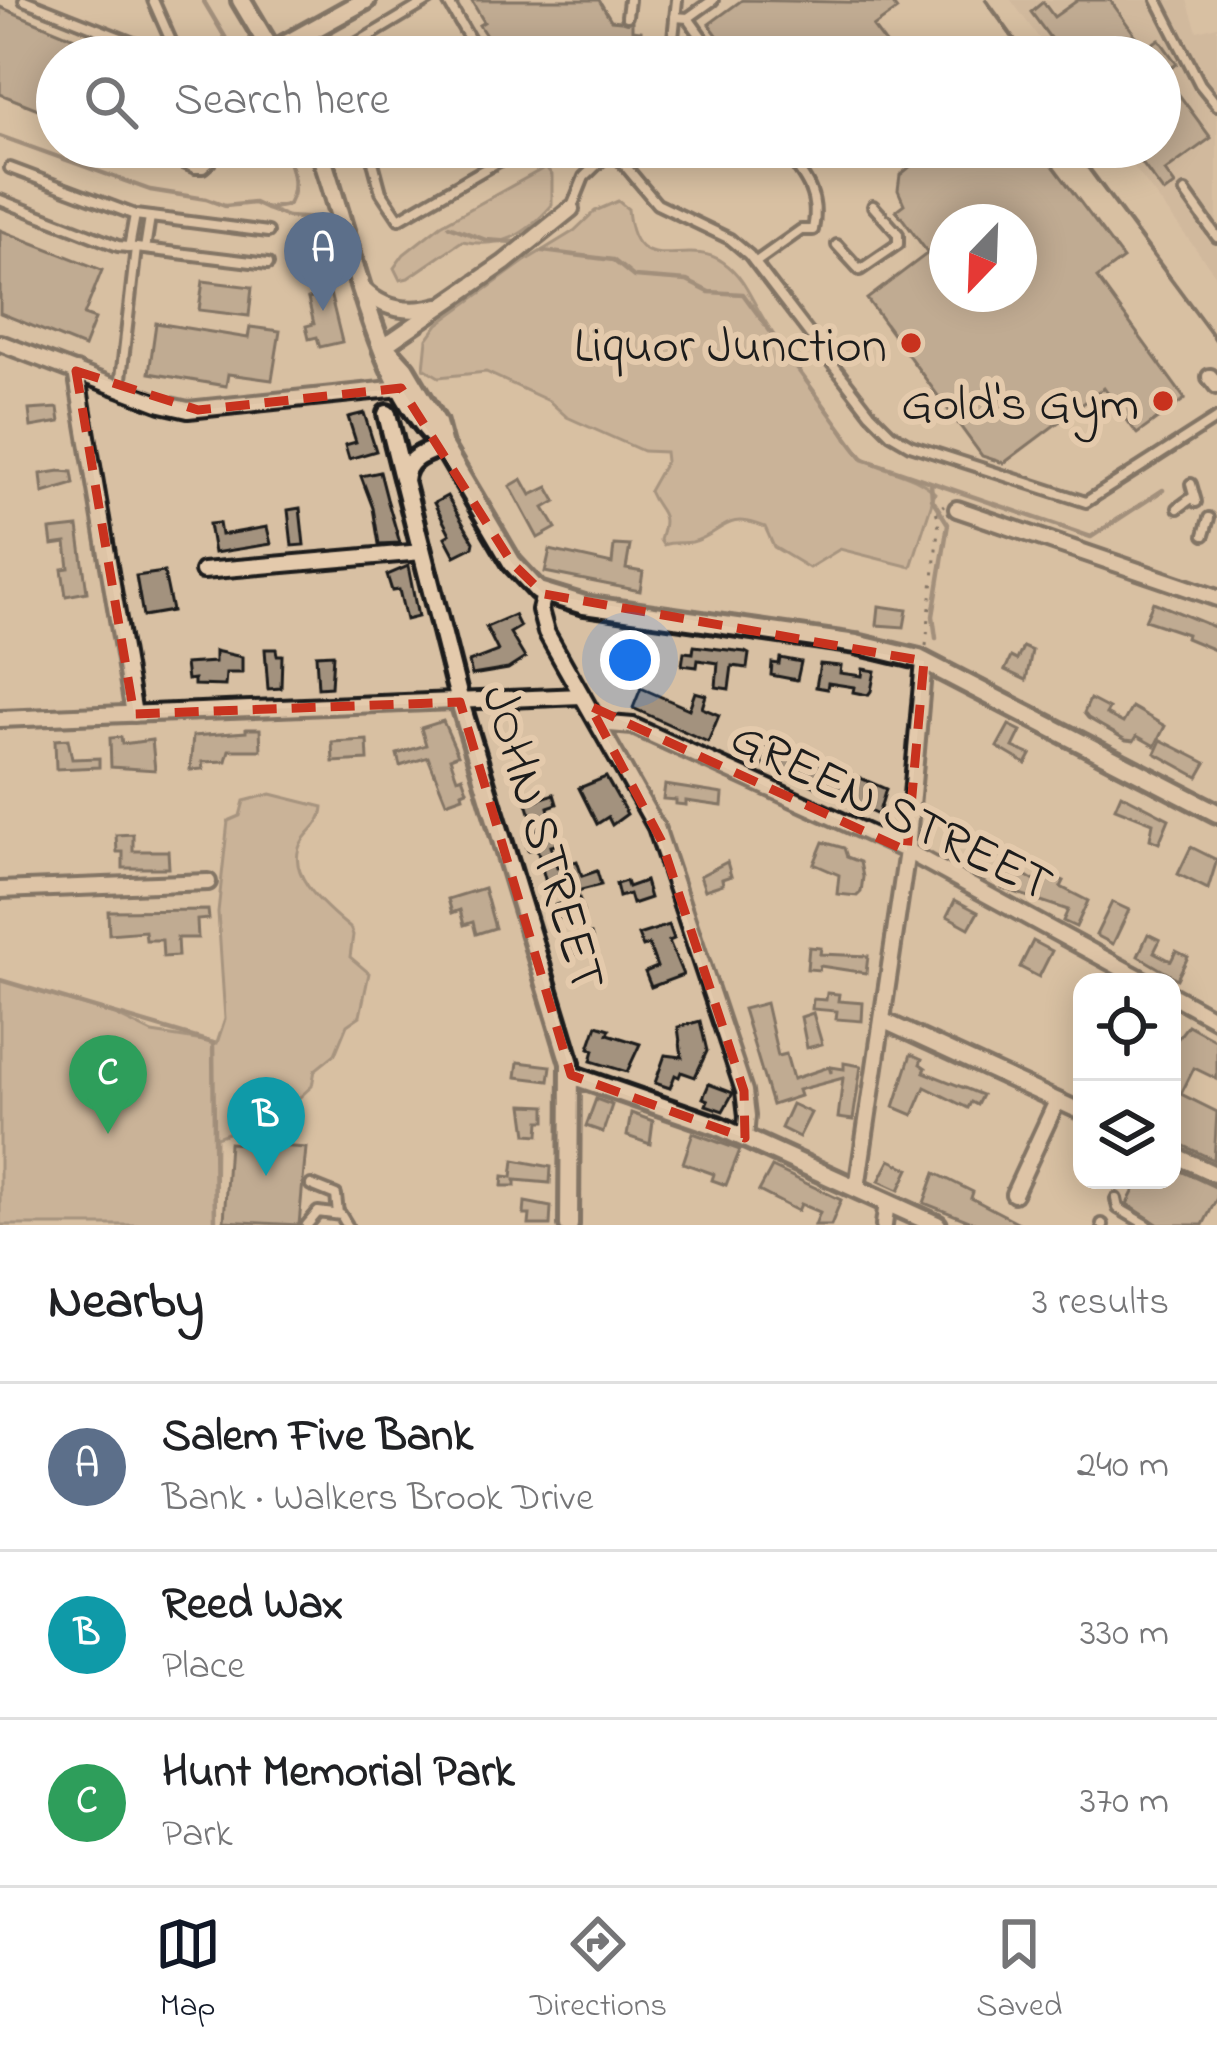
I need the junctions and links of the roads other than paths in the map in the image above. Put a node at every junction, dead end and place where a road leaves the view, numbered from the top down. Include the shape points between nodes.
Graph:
1 (24, 0) edge
2 (153, 0) edge
3 (241, 0) edge
4 (366, 0) edge
5 (428, 0) edge
6 (447, 0) edge
7 (629, 0) edge
8 (677, 0) edge
9 (713, 0) edge
10 (1157, 0) edge
11 (627, 16) dead end
12 (675, 17) junction
13 (688, 18) junction
14 (116, 36) edge
15 (169, 36) edge
16 (260, 36) edge
17 (303, 36) edge
18 (369, 36) edge
19 (468, 36) edge
20 (673, 36) edge
21 (701, 36) edge
22 (1175, 36) edge
23 (1181, 47) edge
24 (1217, 106) edge
25 (10, 168) dead end
26 (325, 168) edge
27 (376, 168) edge
28 (487, 168) edge
29 (593, 168) edge
30 (629, 168) edge
31 (798, 168) edge
32 (1185, 192) dead end
33 (0, 200) edge
34 (874, 206) dead end
35 (571, 209) joint
36 (135, 215) junction
37 (150, 217) junction
38 (268, 232) dead end
39 (1217, 237) edge
40 (838, 245) dead end
41 (137, 248) junction
42 (756, 262) junction
43 (268, 264) dead end
44 (362, 288) junction
45 (442, 304) junction
46 (0, 343) edge
47 (384, 346) junction
48 (76, 371) junction
49 (120, 388) junction
50 (401, 388) junction
51 (387, 414) dead end
52 (1217, 418) edge
53 (443, 446) junction
54 (404, 478) junction
55 (1191, 484) dead end
56 (949, 507) road end
57 (1178, 508) dead end
58 (1209, 518) dead end
59 (1204, 535) dead end
60 (422, 552) junction
61 (203, 571) dead end
62 (544, 594) junction
63 (1217, 598) edge
64 (924, 661) junction
65 (582, 696) junction
66 (460, 702) junction
67 (134, 714) junction
68 (0, 719) edge
69 (598, 723) junction
70 (1217, 814) edge
71 (907, 851) junction
72 (208, 882) dead end
73 (0, 890) edge
74 (1131, 973) edge
75 (1181, 1000) edge
76 (1217, 1020) edge
77 (884, 1022) junction
78 (571, 1075) junction
79 (1058, 1101) junction
80 (1073, 1108) edge
81 (745, 1138) junction
82 (1181, 1158) edge
83 (1217, 1175) edge
84 (311, 1185) dead end
85 (857, 1188) junction
86 (1014, 1195) dead end
87 (1116, 1199) dead end
88 (887, 1202) junction
89 (338, 1214) junction
90 (307, 1225) edge
91 (347, 1225) edge
92 (569, 1225) edge
93 (884, 1225) edge
94 (937, 1225) edge
95 (1148, 1225) edge

1 - 14 lane
2 - 15 lane
3 - 16 street
4 - 17 street
5 - 18 lane
6 - 19 lane
7 - 11 lane
8 - 12 lane
9 - 13 lane
10 - 22 lane
12 - 13 lane
12 - 20 lane
13 - 21 lane
23 - 24 lane
25 - 36 lane
26 - 44 street
27 - 28 lane via 401,219
29 - 35 lane
30 - 42 lane via 657,204 730,239
31 - 42 lane via 814,190 812,230
32 - 39 lane
33 - 41 lane
34 - 40 lane via 898,234 897,245 860,270
35 - 45 street
36 - 37 lane
36 - 41 lane
37 - 38 lane
37 - 41 lane
41 - 43 lane
41 - 49 lane
42 - 52 lane via 880,424 910,445 960,462 1090,502
44 - 45 street via 395,309
44 - 47 street
45 - 47 street
46 - 48 street
47 - 50 street
47 - 53 street via 405,369
48 - 49 street
48 - 67 street
49 - 50 street via 209,410
50 - 53 street
51 - 54 street, JOHN STREET
53 - 54 street via 412,460
53 - 62 street via 512,563
54 - 60 street, JOHN STREET
55 - 57 lane via 1195,500
56 - 63 street
58 - 59 lane
60 - 61 street
60 - 66 street, JOHN STREET
62 - 64 street
62 - 65 street via 543,624
64 - 70 street
64 - 71 street
65 - 66 street
65 - 69 street
66 - 67 street
66 - 78 street, JOHN STREET
67 - 68 street
69 - 71 street, GREEN STREET via 633,726
69 - 81 street via 662,840 744,1090
71 - 74 street, GREEN STREET
71 - 77 street
72 - 73 street
75 - 76 street
77 - 79 street
77 - 85 street
78 - 81 street
78 - 92 street, JOHN STREET
79 - 80 street
79 - 86 street
81 - 85 street
82 - 83 street
84 - 89 lane via 338,1196
85 - 88 street
87 - 95 lane
88 - 93 street
88 - 94 street
89 - 90 lane via 314,1213
89 - 91 lane

